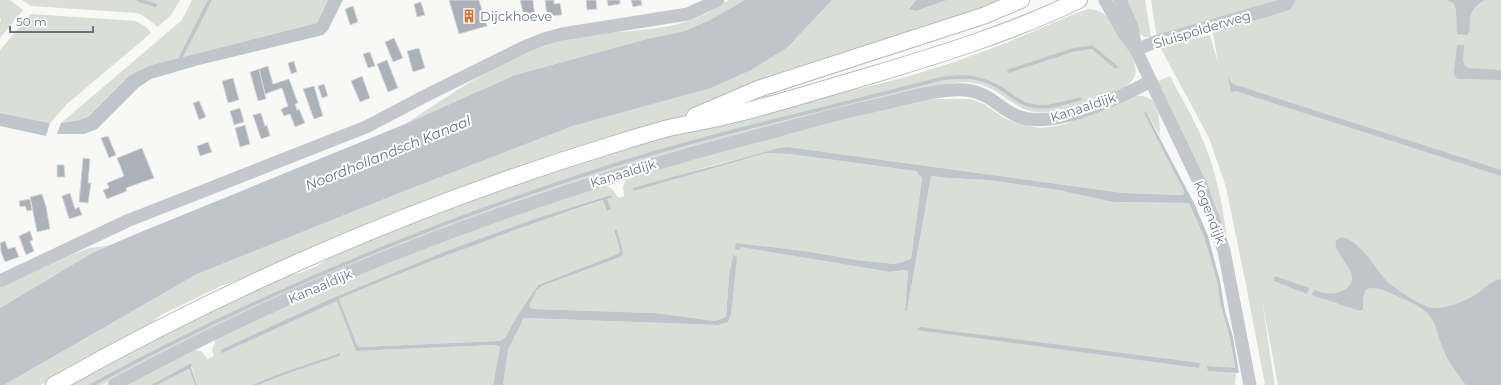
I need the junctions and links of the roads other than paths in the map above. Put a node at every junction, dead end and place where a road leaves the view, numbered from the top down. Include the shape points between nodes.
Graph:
1 (718, 0) edge
2 (1021, 0) edge
3 (1079, 0) edge
4 (1105, 0) edge
5 (1120, 0) edge
6 (1289, 0) edge
7 (1136, 50) junction
8 (1151, 81) junction
9 (666, 129) junction
10 (0, 281) edge
11 (54, 385) edge
12 (114, 385) edge
13 (1250, 385) edge

1 - 10 street via 688,14 544,39 456,80 366,127 127,221
2 - 9 main road via 983,16 758,89
3 - 9 main road via 998,34 918,61 776,104
4 - 7 street via 1122,32
5 - 7 street via 1132,27
6 - 7 street, Sluispolderweg via 1286,4 1274,8 1155,42
7 - 8 street, Kogendijk
8 - 12 street, Kanaaldijk via 1100,105 1046,120 1019,117 989,97 965,90 930,93 720,145 614,175 390,255 257,313
8 - 13 street, Kogendijk via 1203,190 1213,217 1224,251
9 - 11 main road via 490,186 379,228 227,295

